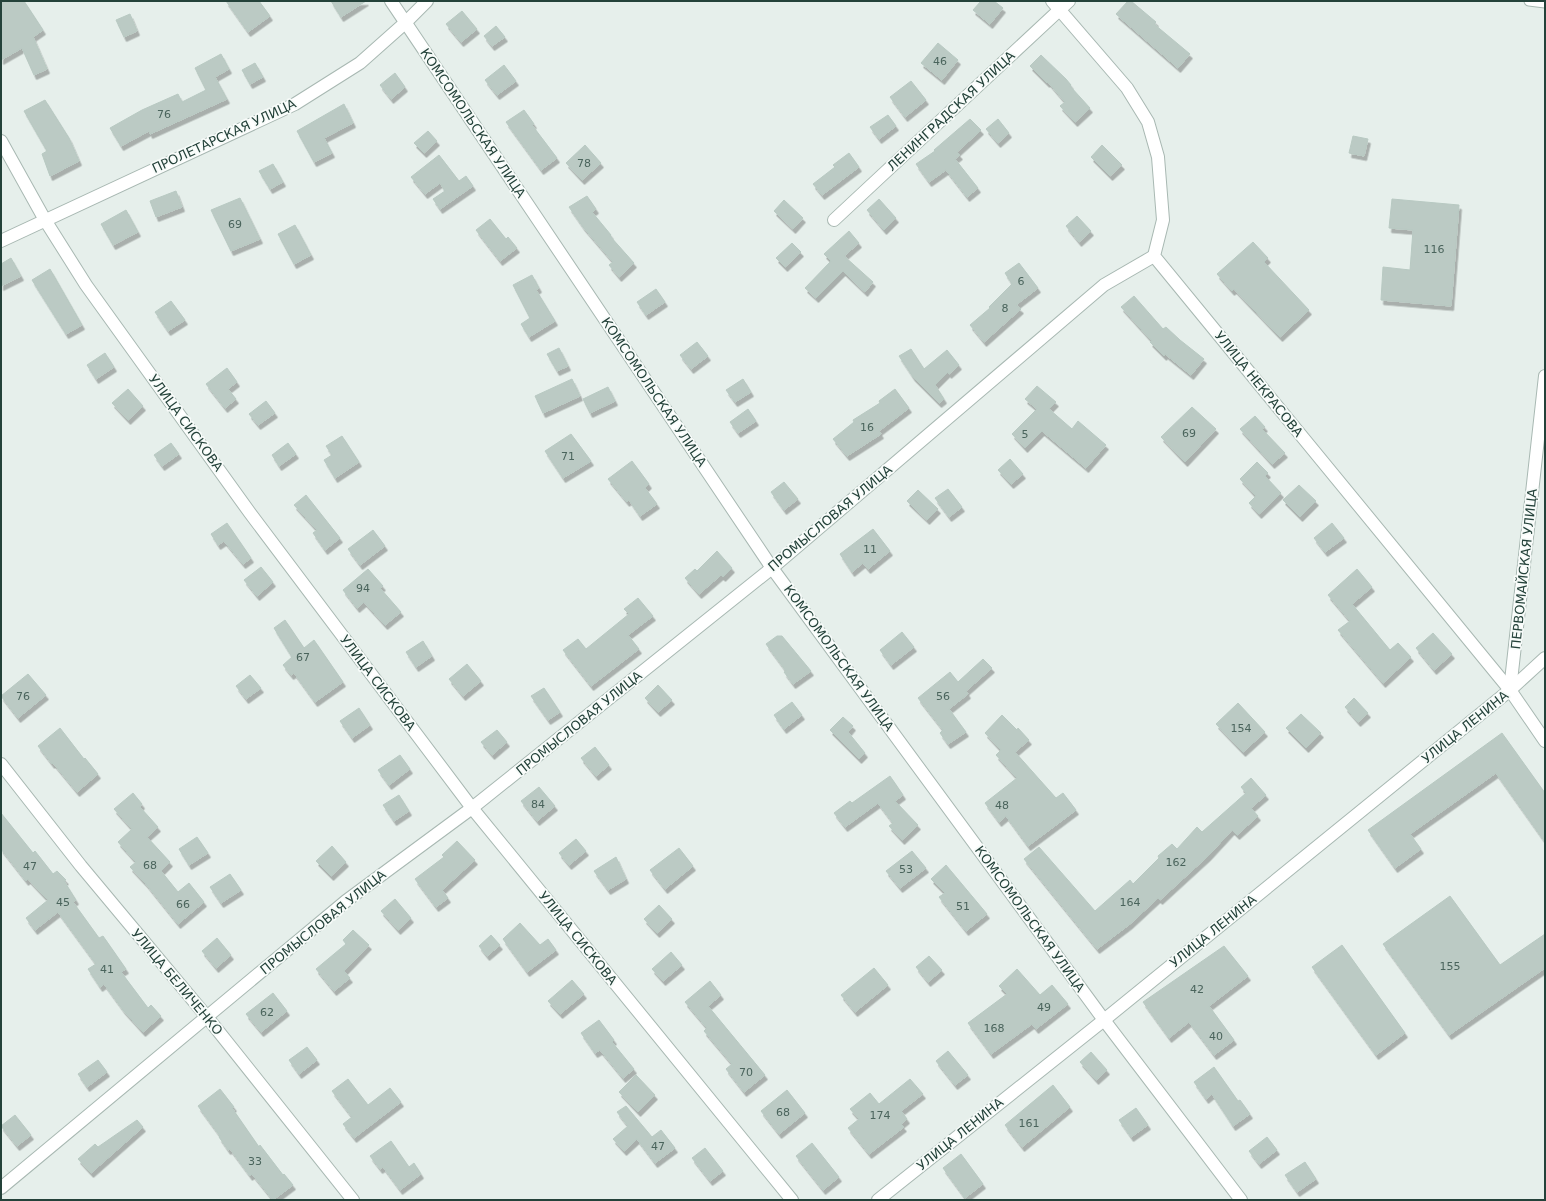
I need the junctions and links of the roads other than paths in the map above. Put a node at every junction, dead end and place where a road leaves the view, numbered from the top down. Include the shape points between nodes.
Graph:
1 (391, 1) edge
2 (427, 1) edge
3 (1529, 1) edge
4 (1545, 3) edge
5 (1060, 4) edge
6 (405, 23) junction
7 (1, 141) edge
8 (45, 220) junction
9 (834, 220) dead end
10 (1, 241) edge
11 (1154, 256) junction
12 (1545, 376) edge
13 (772, 568) junction
14 (1545, 658) edge
15 (1510, 690) junction
16 (1545, 741) edge
17 (1, 764) edge
18 (472, 808) junction
19 (207, 1017) junction
20 (1104, 1020) junction
21 (1, 1188) edge
22 (353, 1200) edge
23 (792, 1200) edge
24 (878, 1200) edge
25 (1241, 1200) edge

1 - 6 street, КОМСОМОЛЬСКАЯ УЛИЦА
2 - 6 street, ПРОЛЕТАРСКАЯ УЛИЦА
3 - 4 lane
5 - 9 street, ЛЕНИНГРАДСКАЯ УЛИЦА
5 - 11 street via 1127,88 1148,122 1158,157 1163,220
6 - 8 street, ПРОЛЕТАРСКАЯ УЛИЦА via 360,63 295,104
6 - 13 street, КОМСОМОЛЬСКАЯ УЛИЦА
7 - 8 street, УЛИЦА СИСКОВА
8 - 10 street, ПРОЛЕТАРСКАЯ УЛИЦА
8 - 18 street, УЛИЦА СИСКОВА via 86,285 232,488
11 - 13 street, ПРОМЫСЛОВАЯ УЛИЦА via 1104,285
11 - 15 street, УЛИЦА НЕКРАСОВА
12 - 15 street, ПЕРВОМАЙСКАЯ УЛИЦА
13 - 18 street, ПРОМЫСЛОВАЯ УЛИЦА
13 - 20 street, КОМСОМОЛЬСКАЯ УЛИЦА
14 - 15 street, УЛИЦА ЛЕНИНА
15 - 16 street, УЛИЦА НЕКРАСОВА
15 - 20 street, УЛИЦА ЛЕНИНА
17 - 19 street, УЛИЦА БЕЛИЧЕНКО via 81,866
18 - 19 street, ПРОМЫСЛОВАЯ УЛИЦА via 346,901
18 - 23 street, УЛИЦА СИСКОВА
19 - 21 street, ПРОМЫСЛОВАЯ УЛИЦА
19 - 22 street, УЛИЦА БЕЛИЧЕНКО
20 - 24 street, УЛИЦА ЛЕНИНА
20 - 25 street, КОМСОМОЛЬСКАЯ УЛИЦА

